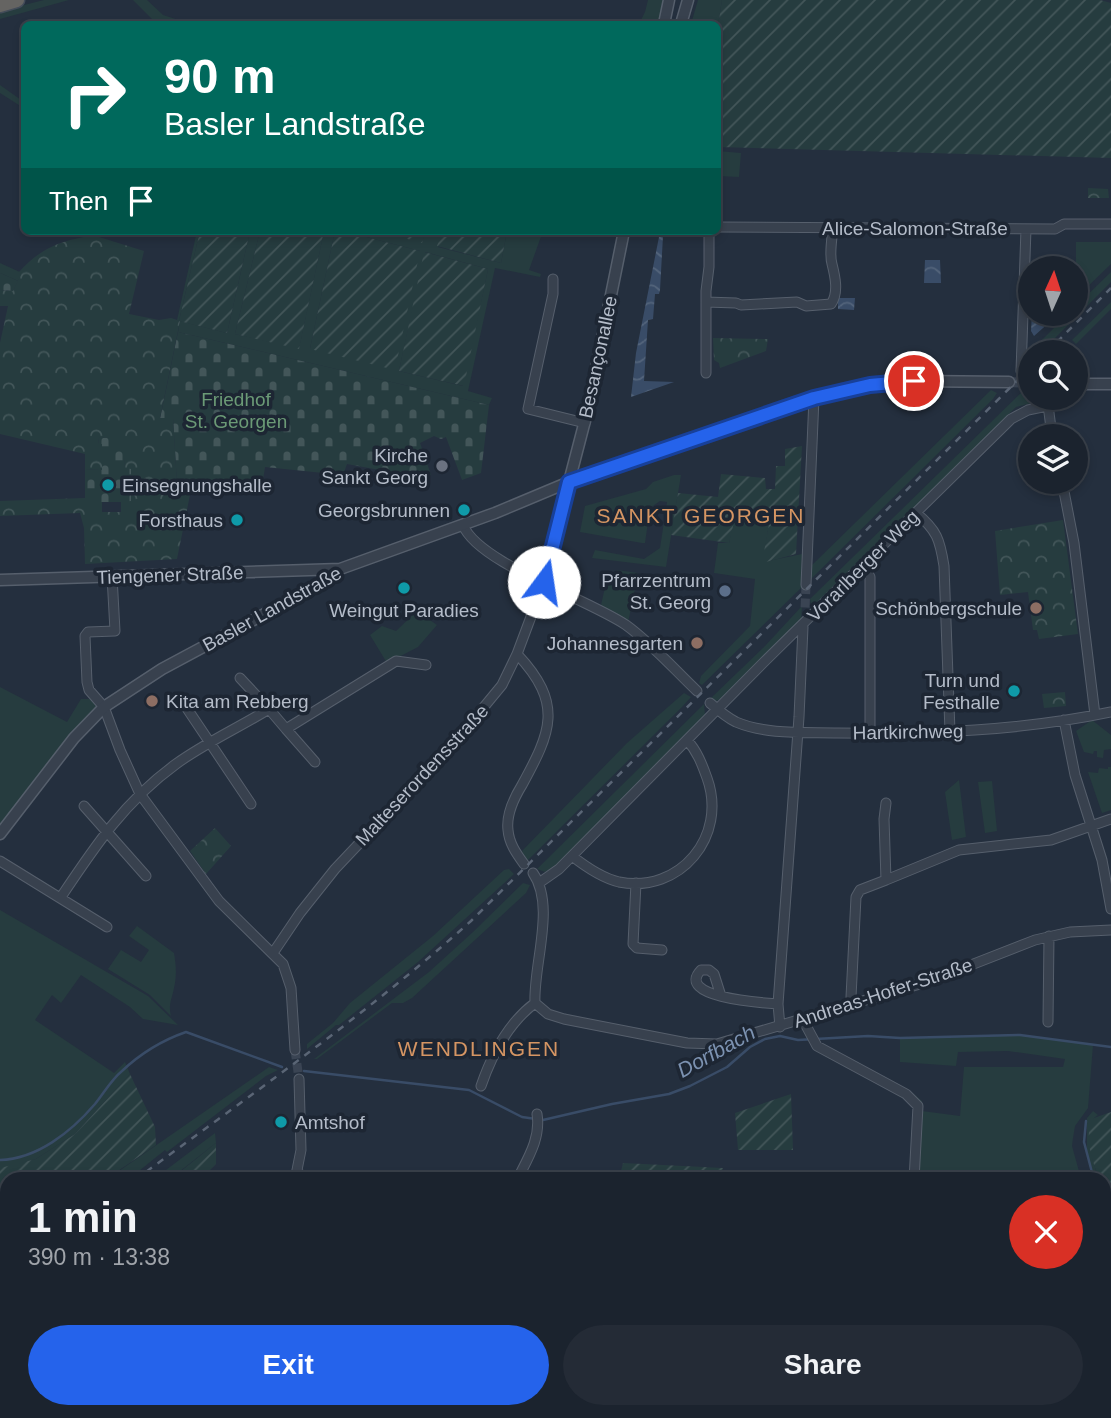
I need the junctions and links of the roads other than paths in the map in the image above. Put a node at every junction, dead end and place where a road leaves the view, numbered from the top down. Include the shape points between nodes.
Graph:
1 (17, 0) edge
2 (669, 0) edge
3 (688, 0) edge
4 (0, 5) edge
5 (665, 20) edge
6 (682, 21) edge
7 (1111, 224) edge
8 (721, 227) edge
9 (833, 228) junction
10 (1026, 229) junction
11 (623, 235) edge
12 (709, 235) edge
13 (553, 279) dead end
14 (706, 302) junction
15 (1022, 340) edge
16 (706, 373) dead end
17 (1009, 382) tunnel mouth
18 (1088, 384) edge
19 (1111, 384) edge
20 (814, 398) junction
21 (1028, 410) edge
22 (584, 423) junction
23 (569, 482) junction
24 (1065, 494) edge
25 (916, 513) junction
26 (463, 525) junction
27 (863, 564) junction
28 (340, 569) junction
29 (112, 576) junction
30 (0, 580) edge
31 (544, 582) junction
32 (806, 585) tunnel mouth
33 (803, 627) junction
34 (517, 654) junction
35 (426, 665) dead end
36 (240, 678) dead end
37 (697, 691) dead end
38 (710, 703) dead end
39 (184, 704) dead end
40 (104, 707) junction
41 (269, 709) junction
42 (718, 710) junction
43 (1111, 712) edge
44 (1095, 715) junction
45 (1064, 720) junction
46 (286, 729) junction
47 (798, 732) junction
48 (950, 732) junction
49 (870, 733) junction
50 (687, 740) junction
51 (209, 742) junction
52 (315, 762) dead end
53 (140, 794) junction
54 (886, 803) dead end
55 (251, 804) dead end
56 (83, 806) dead end
57 (1111, 819) edge
58 (1092, 825) junction
59 (106, 831) junction
60 (0, 834) edge
61 (572, 856) junction
62 (0, 861) edge
63 (524, 864) dead end
64 (533, 873) dead end
65 (146, 876) dead end
66 (886, 880) junction
67 (539, 883) junction
68 (636, 883) junction
69 (61, 897) junction
70 (1111, 909) edge
71 (107, 927) dead end
72 (1111, 930) edge
73 (1049, 936) junction
74 (662, 950) dead end
75 (273, 953) junction
76 (721, 996) dead end
77 (535, 1003) junction
78 (853, 1003) junction
79 (778, 1004) junction
80 (803, 1020) junction
81 (1048, 1022) dead end
82 (780, 1027) junction
83 (295, 1051) tunnel mouth
84 (299, 1079) tunnel mouth
85 (481, 1086) dead end
86 (538, 1118) dead end
87 (298, 1172) edge
88 (521, 1172) edge
89 (916, 1172) edge

1 - 4 highway
2 - 5 street
3 - 6 street
7 - 10 street, Alice-Salomon-Straße
8 - 9 street, Alice-Salomon-Straße
9 - 10 street, Alice-Salomon-Straße
9 - 14 street via 831,264 836,271 831,304
10 - 15 street
11 - 22 street, Besançonallee
12 - 14 street
13 - 22 street via 528,409
14 - 16 street
17 - 20 street, Basler Landstraße via 914,381
18 - 19 street
20 - 23 street, Basler Landstraße
20 - 32 street
21 - 25 street, Vorarlberger Weg via 1012,419
22 - 23 street, Besançonallee
23 - 26 street, Basler Landstraße
23 - 31 street, Malteserordensstraße
24 - 44 street
25 - 27 street, Vorarlberger Weg
25 - 48 street via 940,540
26 - 28 street, Basler Landstraße
26 - 31 street via 479,546
27 - 33 street, Vorarlberger Weg
27 - 49 street via 870,577
28 - 29 street, Tiengener Straße
28 - 40 street, Basler Landstraße via 162,669
29 - 30 street, Tiengener Straße
29 - 40 street via 115,631 85,636 86,682
31 - 34 street, Malteserordensstraße
31 - 37 street via 628,627
33 - 42 street, Vorarlberger Weg
33 - 47 street
34 - 63 street via 534,677 549,716 544,742 509,815 511,845
34 - 75 street, Malteserordensstraße via 491,700 335,869
35 - 46 street via 396,662
36 - 41 street
38 - 42 street, Hartkirchweg
39 - 51 street
40 - 53 street
40 - 60 street, Basler Landstraße via 74,738
41 - 46 street
41 - 51 street
42 - 47 street, Hartkirchweg via 747,725
42 - 50 street, Vorarlberger Weg
43 - 44 street, Hartkirchweg
44 - 45 street, Hartkirchweg
45 - 48 street, Hartkirchweg
45 - 58 street via 1075,775
46 - 52 street
47 - 49 street, Hartkirchweg
47 - 79 street
48 - 49 street, Hartkirchweg
50 - 61 street, Vorarlberger Weg
50 - 68 street via 711,788 706,837 694,858 678,872
51 - 53 street
51 - 55 street
53 - 59 street
53 - 75 street via 219,901
54 - 66 street
56 - 59 street
57 - 58 street
58 - 66 street via 1051,840 959,850
58 - 70 street
59 - 65 street
59 - 69 street
61 - 67 street, Vorarlberger Weg
61 - 68 street via 611,880
62 - 69 street
64 - 67 street
66 - 78 street via 860,890 856,897
67 - 77 street via 542,911
68 - 74 street via 633,944
69 - 71 street
72 - 73 street, Andreas-Hofer-Straße
73 - 78 street, Andreas-Hofer-Straße via 930,981
73 - 81 street
75 - 83 street via 288,973
76 - 79 street
77 - 82 street, Andreas-Hofer-Straße via 564,1019 702,1045
77 - 85 street via 498,1046
78 - 80 street, Andreas-Hofer-Straße
79 - 82 street
80 - 82 street, Andreas-Hofer-Straße
80 - 89 street via 815,1043 918,1106
84 - 87 street
86 - 88 street via 536,1139

